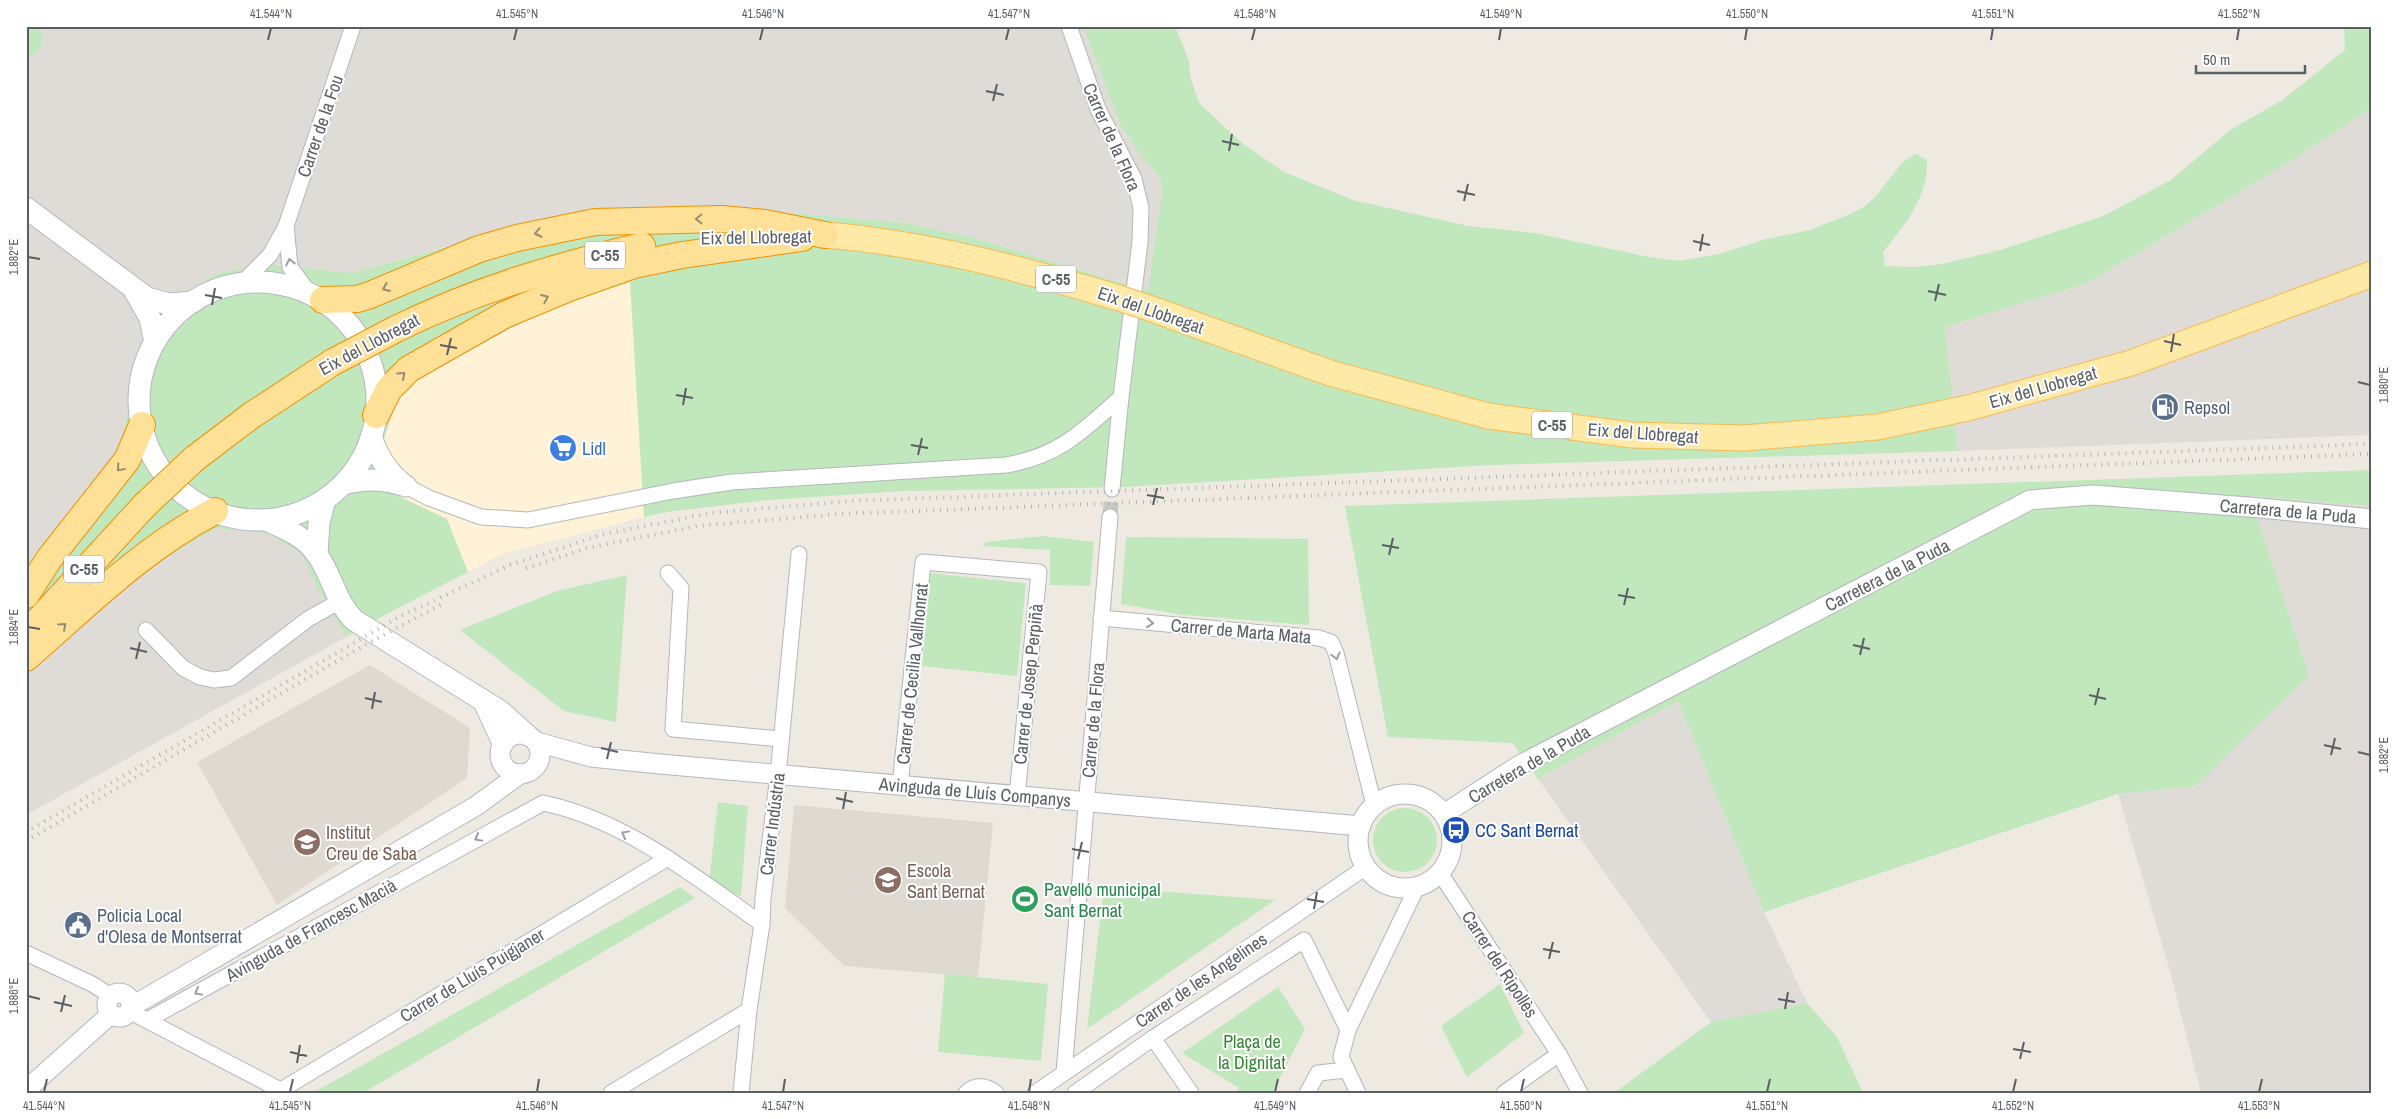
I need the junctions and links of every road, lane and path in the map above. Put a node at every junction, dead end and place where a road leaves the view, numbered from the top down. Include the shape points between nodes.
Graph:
1 (354, 26) edge
2 (1069, 26) edge
3 (26, 208) edge
4 (286, 226) junction
5 (825, 236) junction
6 (2372, 274) edge
7 (243, 282) junction
8 (134, 290) junction
9 (316, 297) junction
10 (193, 302) junction
11 (155, 342) junction
12 (1121, 397) junction
13 (142, 425) junction
14 (374, 426) junction
15 (343, 484) junction
16 (406, 486) junction
17 (1112, 489) tunnel mouth
18 (325, 499) junction
19 (215, 512) junction
20 (1110, 517) tunnel mouth
21 (2372, 519) edge
22 (266, 520) junction
23 (317, 554) junction
24 (799, 554) dead end
25 (923, 562) joint
26 (668, 573) dead end
27 (26, 595) edge
28 (340, 601) junction
29 (1101, 618) junction
30 (146, 630) dead end
31 (26, 634) edge
32 (26, 658) edge
33 (482, 699) junction
34 (532, 738) junction
35 (781, 739) junction
36 (502, 749) junction
37 (590, 757) junction
38 (538, 763) junction
39 (520, 774) junction
40 (778, 775) junction
41 (900, 786) junction
42 (1017, 796) junction
43 (1086, 802) junction
44 (1374, 805) junction
45 (476, 806) junction
46 (1444, 814) junction
47 (1360, 826) junction
48 (668, 858) junction
49 (1366, 868) junction
50 (1440, 873) junction
51 (1417, 887) junction
52 (762, 924) junction
53 (26, 953) edge
54 (120, 1006) junction
55 (749, 1010) junction
56 (147, 1020) junction
57 (1348, 1030) junction
58 (1153, 1038) junction
59 (1559, 1054) junction
60 (1347, 1070) junction
61 (1064, 1073) junction
62 (26, 1090) edge
63 (280, 1092) edge
64 (612, 1093) edge
65 (741, 1093) edge
66 (966, 1093) edge
67 (996, 1093) edge
68 (1035, 1093) edge
69 (1075, 1093) edge
70 (1191, 1093) edge
71 (1307, 1093) edge
72 (1358, 1093) edge
73 (1504, 1093) edge
74 (1580, 1093) edge

1 - 4 street, Carrer de la Fou
2 - 12 street, Carrer de la Flora via 1098,109 1134,179 1141,208 1140,242
3 - 8 main road
4 - 7 street, Carrer de la Fou via 270,255
9 -> 4 street, Carrer de la Fou via 290,267
5 - 6 main road, Eix del Llobregat / C-55, bridge via 940,251 1054,278 1330,372 1488,416 1632,436 1744,438 1877,427 1968,408 2131,363
5 -> 9 highway via 766,223 722,218 595,222 479,249 357,299
14 -> 5 highway via 389,389 409,369 504,315 634,265 719,249
5 - 31 highway, Eix del Llobregat / C-55, bridge via 733,235 647,245 503,284 458,300 396,329 332,362 252,415 194,459 145,505
7 - 9 main road via 277,283
7 - 10 main road via 208,292
8 - 10 main road via 157,302
8 - 11 main road via 150,318
9 - 14 main road via 344,317 360,339 371,363 377,389
10 - 11 main road via 178,313
11 - 13 main road via 143,374
12 - 16 street via 1059,448 1031,461 1006,465 732,482 528,520 481,517
12 - 17 street, Carrer de la Flora
13 - 19 main road via 162,471 186,495
13 -> 27 highway via 128,460 49,558
14 - 15 main road via 360,462
14 - 16 main road via 382,462
15 - 16 main road via 372,479
15 - 18 main road
18 - 22 main road via 306,510
18 - 23 main road
19 - 22 main road
32 -> 19 highway via 155,548 186,526
20 - 29 street, Carrer de la Flora
21 - 46 street, Carretera de la Puda via 2093,495 2030,500 1518,766
22 - 23 main road via 292,532
23 - 28 main road
24 - 35 street, Carrer Indústria
25 - 41 street, Carrer de Cecilia Vallhonrat
25 - 42 street, Carrer de Josep Perpiñà via 1039,572
26 - 35 street via 681,588 673,729
28 - 30 street via 308,619 231,678 214,680 183,668
28 - 33 main road via 344,610 365,627
29 - 43 street, Carrer de la Flora
29 -> 44 street, Carrer de Marta Mata via 1319,638 1331,642
33 - 34 main road
33 - 36 main road via 491,713
34 - 36 street via 511,735
34 - 37 street
34 - 38 street via 540,752
35 - 40 street, Carrer Indústria
36 - 39 street via 504,767
36 - 45 street, Avinguda de Francesc Macià via 492,781
37 - 38 street
37 - 40 street, Avinguda de Lluís Companys
38 - 39 street via 530,771
39 - 45 street, Avinguda de Francesc Macià
40 - 41 street, Avinguda de Lluís Companys
40 - 52 street, Carrer Indústria
41 - 42 street, Avinguda de Lluís Companys
42 - 43 street, Avinguda de Lluís Companys
43 - 47 street, Avinguda de Lluís Companys
43 - 61 street, Carrer de la Flora
44 - 46 street via 1391,796 1411,794 1424,797
44 - 47 street
45 - 54 street, Avinguda de Francesc Macià via 141,1001
46 - 50 street via 1451,828 1453,844 1449,860
47 - 49 street via 1359,847
48 - 52 street, Avinguda de Francesc Macià
48 -> 56 street, Avinguda de Francesc Macià via 602,821 543,803
48 - 63 street, Carrer de Lluís Puigjaner
49 - 51 street via 1389,885
49 - 61 street, Carrer de les Angelines
50 - 51 street
50 - 59 street, Carrer del Ripollès
51 - 57 street
52 - 55 street, Carrer Indústria
53 - 54 street via 92,984
54 - 56 street
54 - 62 street, Avinguda de Francesc Macià
55 - 64 street
55 - 65 street, Carrer Indústria
56 - 63 street
57 - 58 street, Carrer de les Angelines via 1304,940
57 - 60 street via 1341,1057
58 - 69 street, Carrer de les Angelines
58 - 70 street
59 - 73 street
59 - 74 street, Carrer del Ripollès
60 - 71 street via 1318,1074
60 - 72 street
61 - 68 street, Carrer de les Angelines
66 - 67 street via 980,1086

